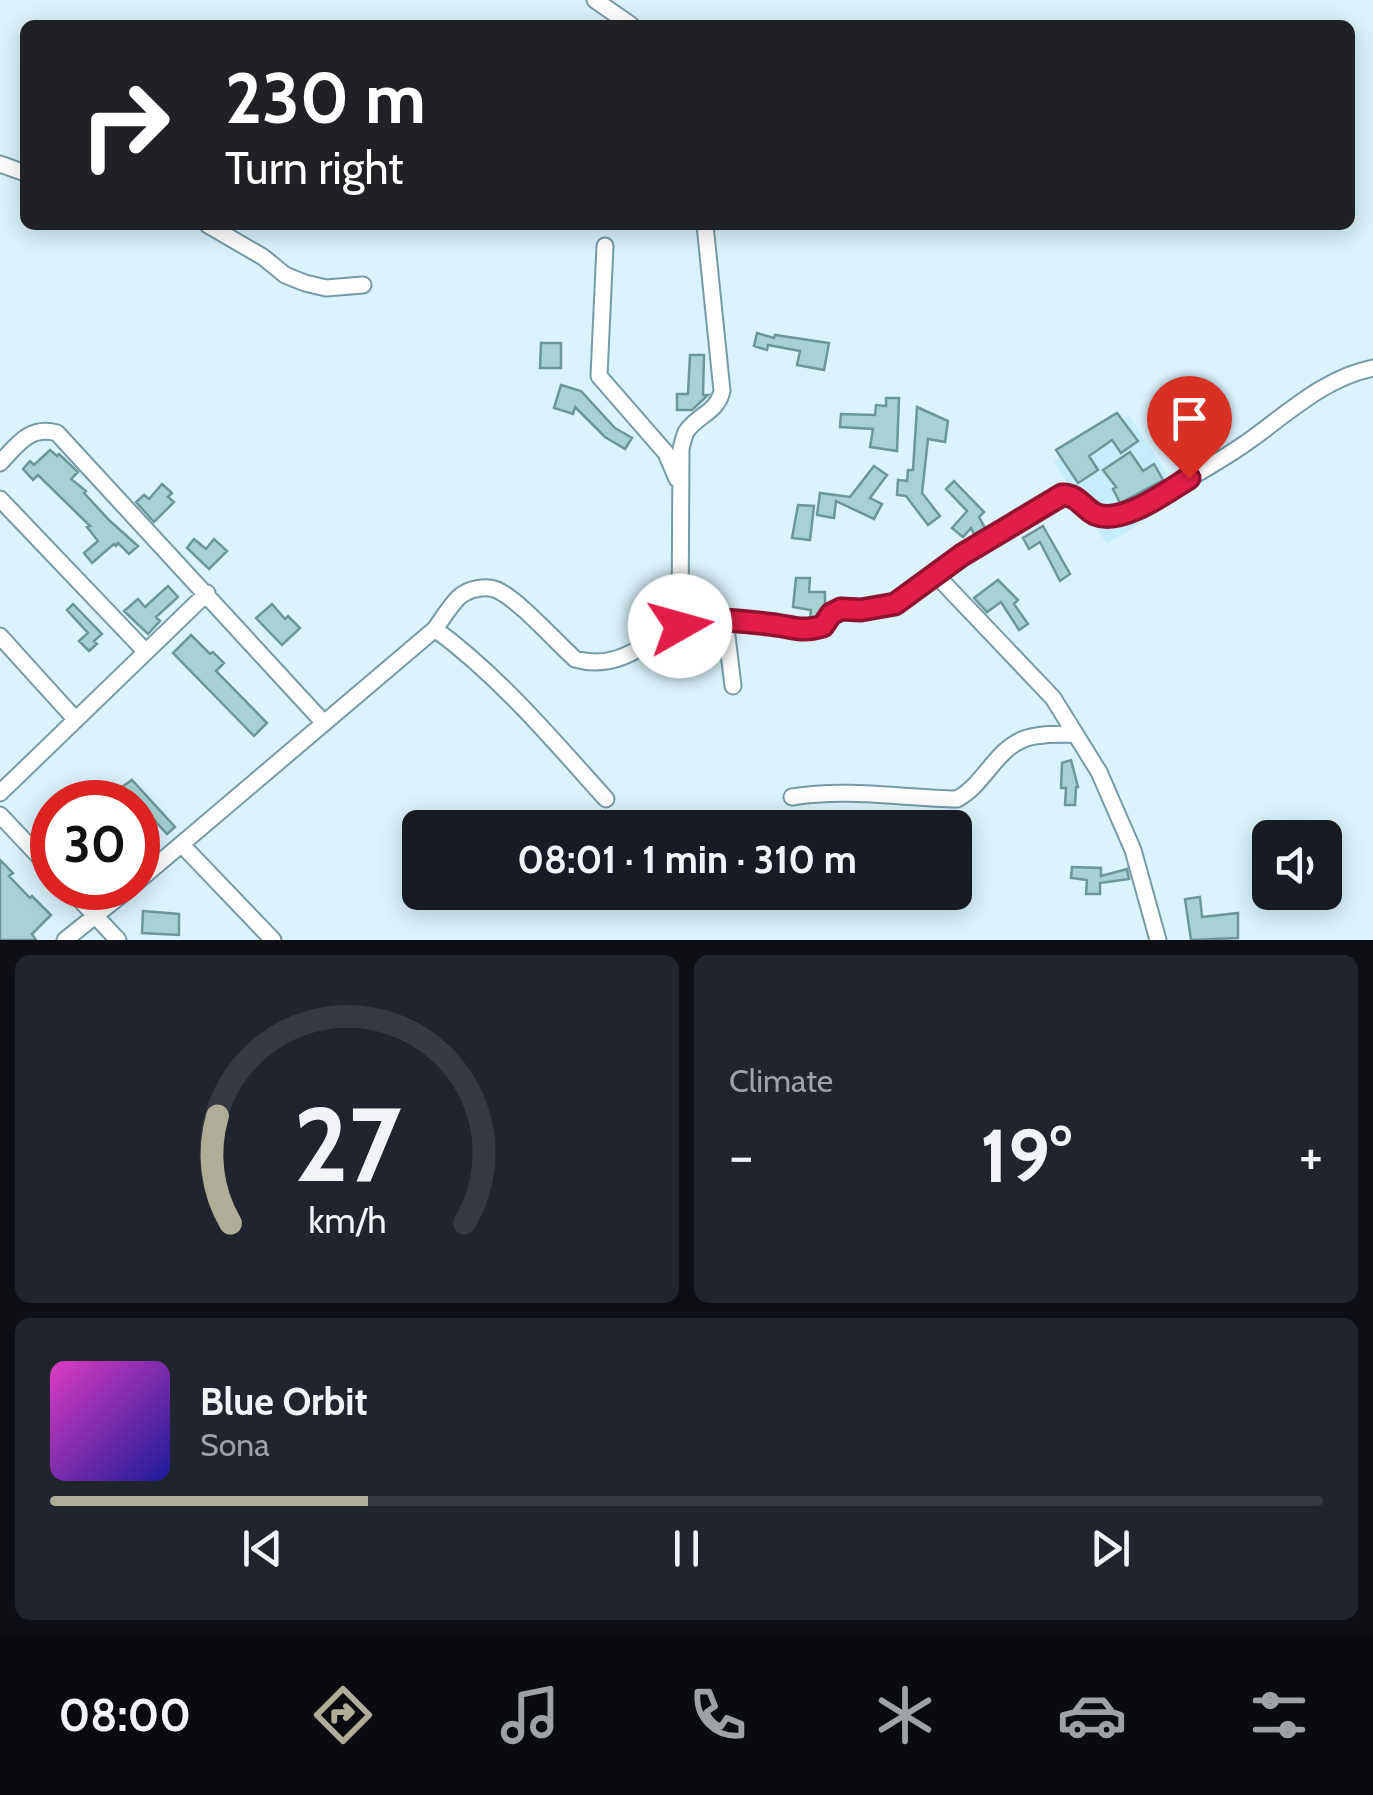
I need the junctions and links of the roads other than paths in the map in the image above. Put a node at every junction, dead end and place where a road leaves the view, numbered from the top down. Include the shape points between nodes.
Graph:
1 (595, 0) edge
2 (624, 20) edge
3 (217, 230) edge
4 (706, 230) edge
5 (606, 246) dead end
6 (363, 284) dead end
7 (1373, 368) edge
8 (0, 463) edge
9 (680, 486) junction
10 (0, 499) edge
11 (936, 575) junction
12 (206, 594) junction
13 (725, 620) junction
14 (680, 626) junction
15 (434, 629) junction
16 (0, 636) edge
17 (146, 652) junction
18 (734, 686) dead end
19 (76, 720) junction
20 (324, 723) junction
21 (1074, 734) junction
22 (0, 793) edge
23 (792, 797) dead end
24 (606, 800) dead end
25 (0, 815) edge
26 (182, 845) junction
27 (30, 847) edge
28 (160, 863) edge
29 (89, 910) edge
30 (102, 910) edge
31 (95, 916) junction
32 (65, 940) edge
33 (118, 940) edge
34 (273, 940) edge
35 (1158, 940) edge

1 - 2 street
3 - 6 street via 305,282 326,288
4 - 9 street via 722,391 711,412 685,434
5 - 9 street via 599,376 666,453
7 - 11 street via 1298,403 1234,452 1141,506 1104,516 1062,495
8 - 12 street via 27,435 57,434
9 - 14 street
10 - 17 street
11 - 13 street via 895,604 841,609 806,631
11 - 21 street via 1053,698
12 - 17 street
12 - 20 street
13 - 14 street
13 - 18 street
14 - 15 street via 642,649 584,662 511,599 485,588 460,596
15 - 20 street
15 - 24 street via 516,699
16 - 19 street
17 - 19 street
19 - 22 street
20 - 26 street
21 - 23 street via 1023,739 956,799
21 - 35 street via 1128,837
25 - 27 street
26 - 28 street
26 - 34 street
29 - 31 street
30 - 31 street
31 - 32 street
31 - 33 street

